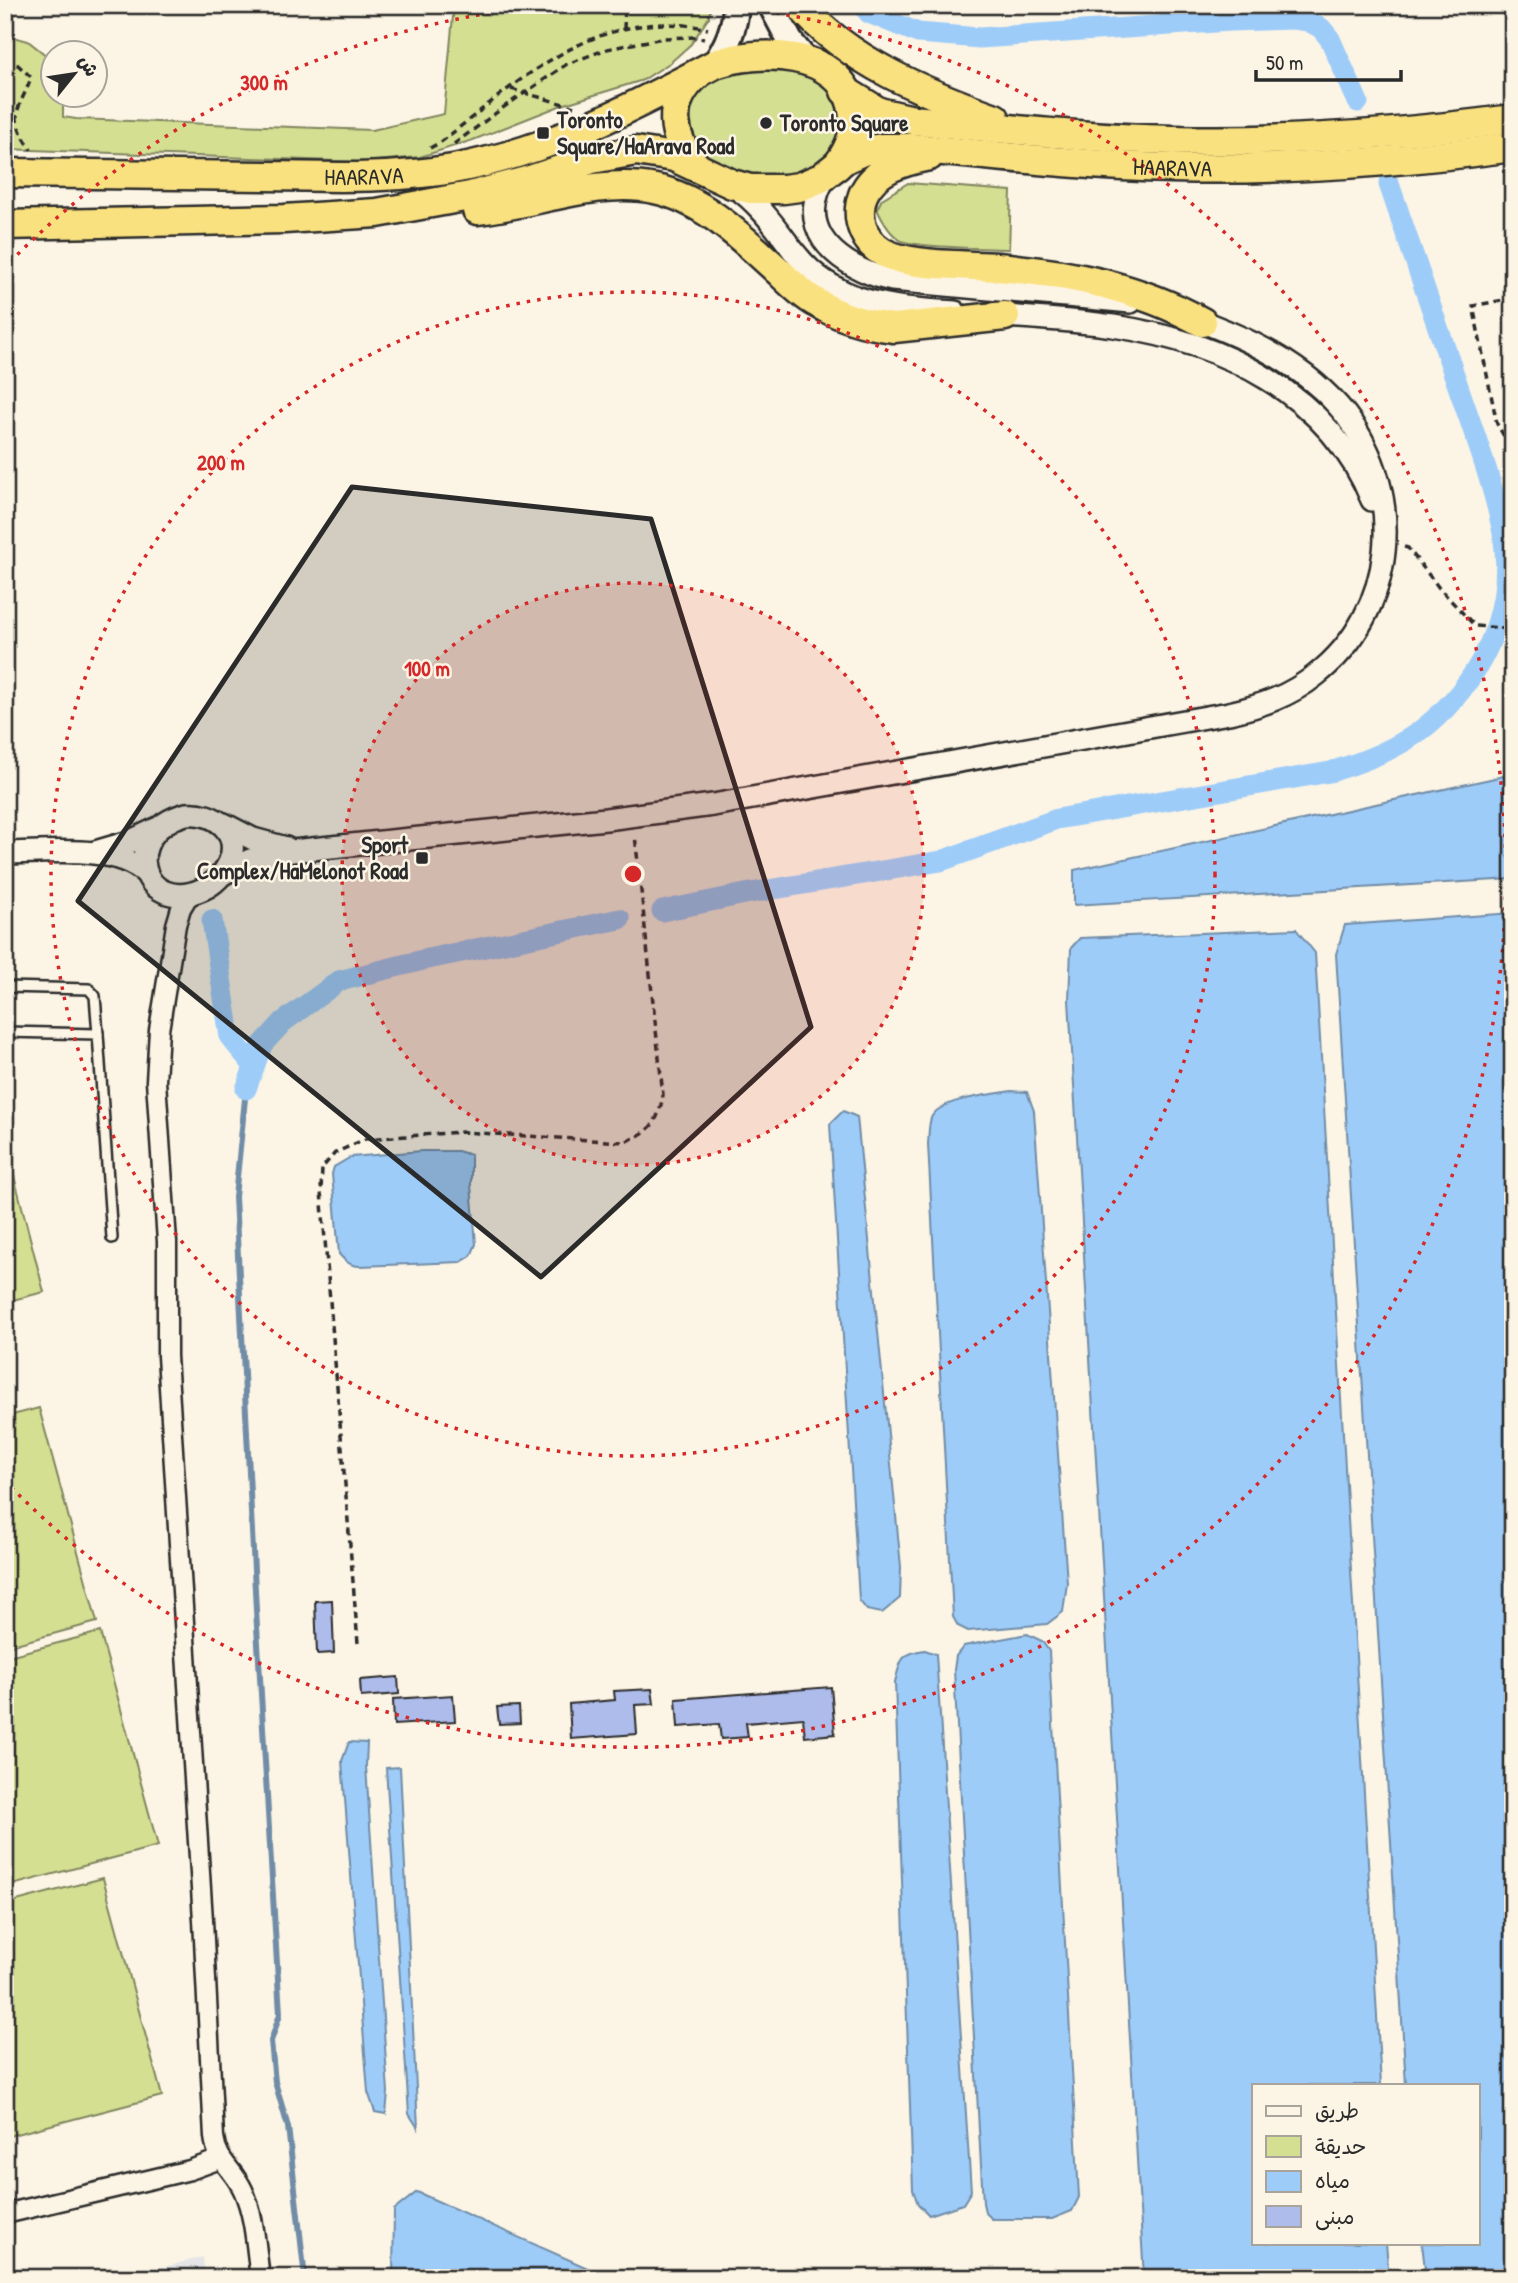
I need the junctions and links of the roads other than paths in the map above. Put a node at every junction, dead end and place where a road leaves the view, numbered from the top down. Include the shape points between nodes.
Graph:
1 (736, 5) edge
2 (771, 5) edge
3 (800, 5) edge
4 (718, 55) junction
5 (806, 61) junction
6 (845, 91) junction
7 (1513, 119) edge
8 (1034, 131) junction
9 (1513, 147) edge
10 (954, 152) junction
11 (696, 166) junction
12 (833, 169) junction
13 (5, 173) edge
14 (732, 184) junction
15 (376, 213) junction
16 (5, 225) edge
17 (1005, 316) junction
18 (1202, 322) junction
19 (1384, 543) junction
20 (224, 824) junction
21 (161, 826) junction
22 (302, 849) junction
23 (94, 852) junction
24 (5, 853) edge
25 (147, 874) junction
26 (221, 875) junction
27 (165, 891) junction
28 (195, 892) junction
29 (176, 925) junction
30 (5, 987) edge
31 (5, 1032) edge
32 (98, 1034) junction
33 (112, 1238) dead end
34 (220, 2159) junction
35 (5, 2214) edge
36 (260, 2278) edge

1 - 4 main road via 736,17
2 - 5 main road
3 - 8 highway via 827,34 881,68 953,102
4 - 5 highway, HAARAVA via 781,55
4 - 11 highway via 685,89 675,114 678,140
4 - 13 highway, HAARAVA via 610,117 515,153 420,174
5 - 6 highway, HAARAVA via 826,71
6 - 8 highway, HAARAVA via 879,112 898,117
6 - 12 highway via 855,116 854,134 848,151
7 - 8 highway, HAARAVA via 1262,140
9 - 10 highway, HAARAVA via 1390,161 1218,169 1129,167
10 - 12 highway, HAARAVA via 882,148 854,155
10 - 18 highway via 915,159 876,176 866,188 859,218 873,246 913,261 1037,271 1087,280 1162,302
11 - 14 highway, HAARAVA
11 - 15 highway, HAARAVA via 662,154 623,152 470,196
12 - 14 highway, HAARAVA via 811,183 784,189
12 - 18 street via 818,192 817,227 838,256 872,276 1116,299
14 - 17 street via 765,212 808,268 849,296 900,308
15 - 16 highway, HAARAVA
15 - 17 highway via 473,210 617,185 638,186 675,194 693,204 744,240 817,303 860,322 894,328
17 - 19 street via 1156,334 1209,351 1264,377 1309,409 1347,451 1363,478
18 - 19 street via 1257,346 1302,373 1345,414 1361,438 1382,489
19 - 22 street via 1381,574 1358,630 1316,675 1261,705 634,816
20 - 21 street via 194,813
20 - 22 street via 263,843
20 - 26 street via 232,845 230,861
21 - 23 street
21 - 25 street via 146,847
22 - 26 street via 260,857
23 - 24 street
23 - 25 street via 128,861
25 - 27 street
26 - 28 street
27 - 28 street
27 - 29 street via 174,905
28 - 29 street via 181,908
29 - 34 street via 159,1030 156,1081 167,1242 167,1356 214,2137
30 - 32 lane via 89,989 94,996
31 - 32 lane
32 - 33 lane
34 - 35 street
34 - 36 street via 235,2176 249,2208

